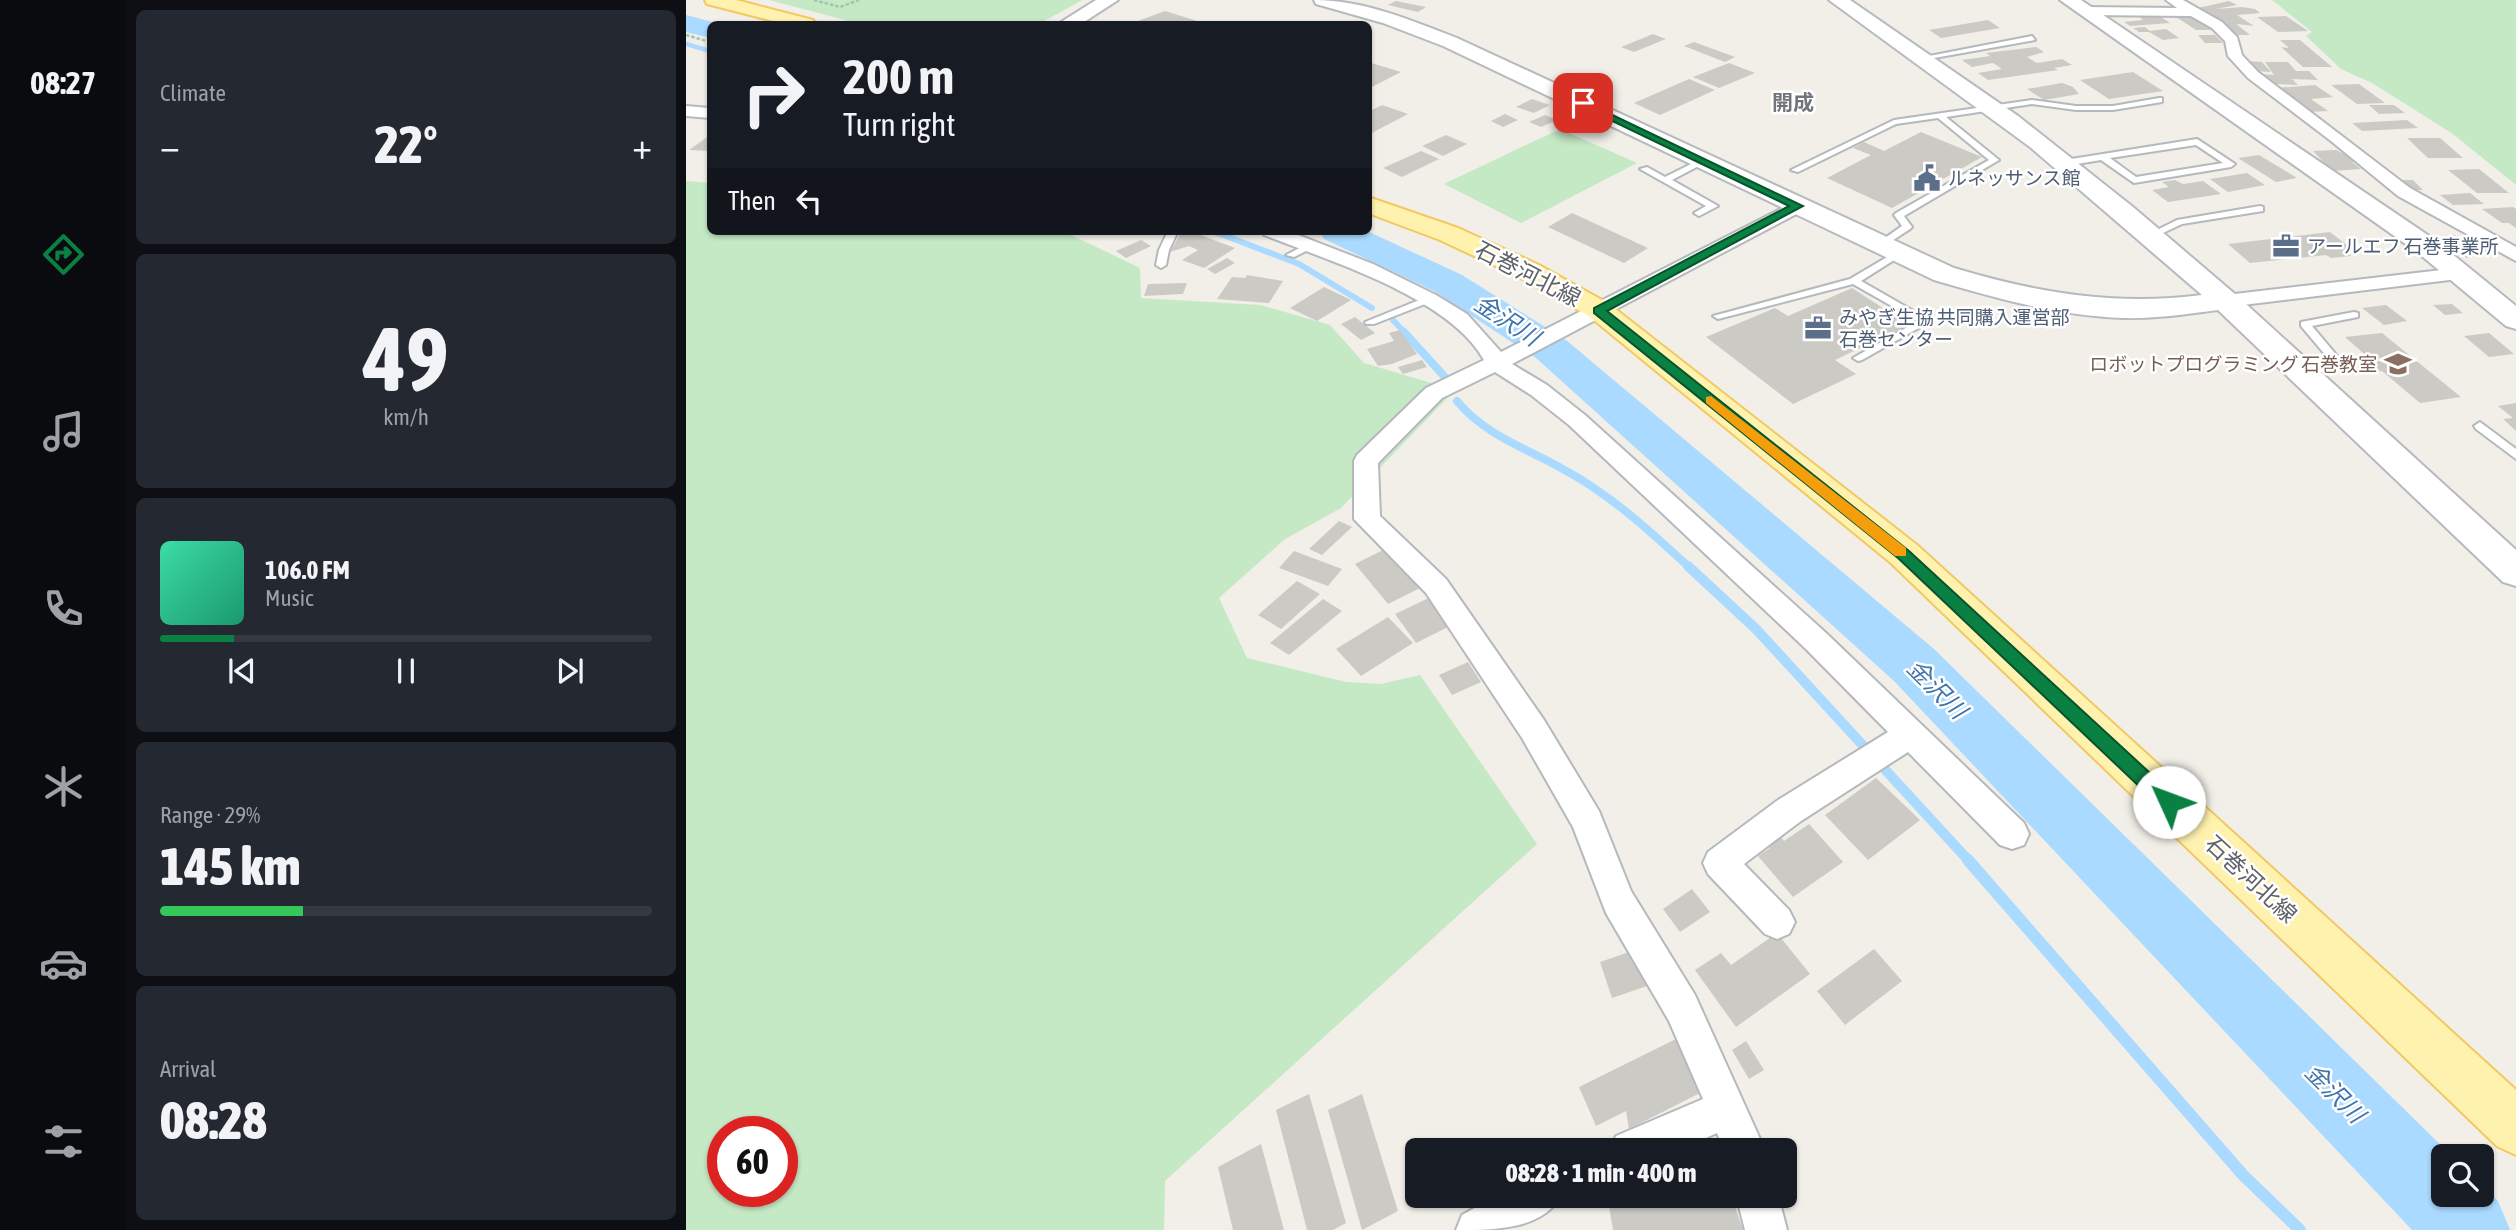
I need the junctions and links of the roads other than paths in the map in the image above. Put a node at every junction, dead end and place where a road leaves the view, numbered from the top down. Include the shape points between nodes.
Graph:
1 (714, 0) edge
2 (1109, 0) edge
3 (1838, 0) edge
4 (2172, 0) edge
5 (1334, 1) edge
6 (2077, 6) edge
7 (2195, 12) junction
8 (794, 21) edge
9 (1073, 21) edge
10 (2032, 38) dead end
11 (1923, 58) junction
12 (2159, 100) dead end
13 (1992, 109) junction
14 (686, 111) edge
15 (707, 113) edge
16 (1939, 115) junction
17 (2103, 157) junction
18 (1704, 161) junction
19 (2064, 163) junction
20 (1644, 169) dead end
21 (1795, 170) dead end
22 (1666, 180) junction
23 (1372, 205) edge
24 (1798, 206) junction
25 (2260, 209) dead end
26 (1699, 213) dead end
27 (1171, 235) edge
28 (1277, 235) edge
29 (2150, 236) junction
30 (1890, 249) junction
31 (2516, 255) edge
32 (1161, 265) dead end
33 (2459, 274) junction
34 (1854, 281) junction
35 (1429, 299) junction
36 (2226, 301) junction
37 (2354, 314) dead end
38 (1718, 316) dead end
39 (1583, 320) junction
40 (2516, 320) edge
41 (1370, 322) dead end
42 (1858, 358) dead end
43 (1503, 360) junction
44 (2304, 374) junction
45 (2480, 426) dead end
46 (2516, 455) edge
47 (2516, 572) edge
48 (1905, 738) junction
49 (2012, 834) dead end
50 (1777, 922) dead end
51 (1727, 1109) junction
52 (2505, 1111) edge
53 (1658, 1138) edge
54 (1740, 1138) edge
55 (1517, 1208) edge
56 (1760, 1208) edge
57 (1477, 1230) edge
58 (1766, 1230) edge

1 - 8 main road
2 - 9 street
3 - 11 street
4 - 7 street
5 - 18 street via 1450,42
6 - 7 street
6 - 33 street via 2426,246
7 - 31 street via 2232,40 2235,56 2253,75 2404,192
10 - 11 lane
11 - 13 street
12 - 13 lane via 2113,108 2032,102
13 - 16 lane
13 - 19 street
14 - 15 street
16 - 21 lane via 1894,122
16 - 30 lane via 1995,160 1899,215 1908,227
17 - 17 lane via 2197,142 2231,164 2134,180
17 - 19 lane
18 - 22 lane
18 - 24 street
19 - 29 street
20 - 22 lane
22 - 26 lane via 1713,206
23 - 39 main road, 石巻河北線 via 1529,271
24 - 30 street
24 - 39 street
25 - 29 lane via 2180,222
27 - 32 lane
28 - 35 street via 1301,250 1366,268
29 - 36 street
30 - 34 lane
30 - 36 street via 1966,281 2044,301 2151,309
33 - 36 street
33 - 40 street
34 - 38 lane
34 - 42 lane via 1926,321
35 - 41 lane
35 - 43 street via 1460,318
36 - 44 street
37 - 44 lane via 2305,324 2340,366
39 - 43 street
39 - 52 main road, 石巻河北線 via 1904,554
43 - 48 street via 1577,420
43 - 51 street via 1434,393 1366,461 1367,519 1436,586 1533,729 1587,821 1618,901 1682,1008
44 - 47 street
45 - 46 lane
48 - 49 street
48 - 50 street via 1754,833 1720,863
51 - 53 street
51 - 54 street
55 - 57 street
56 - 58 street

